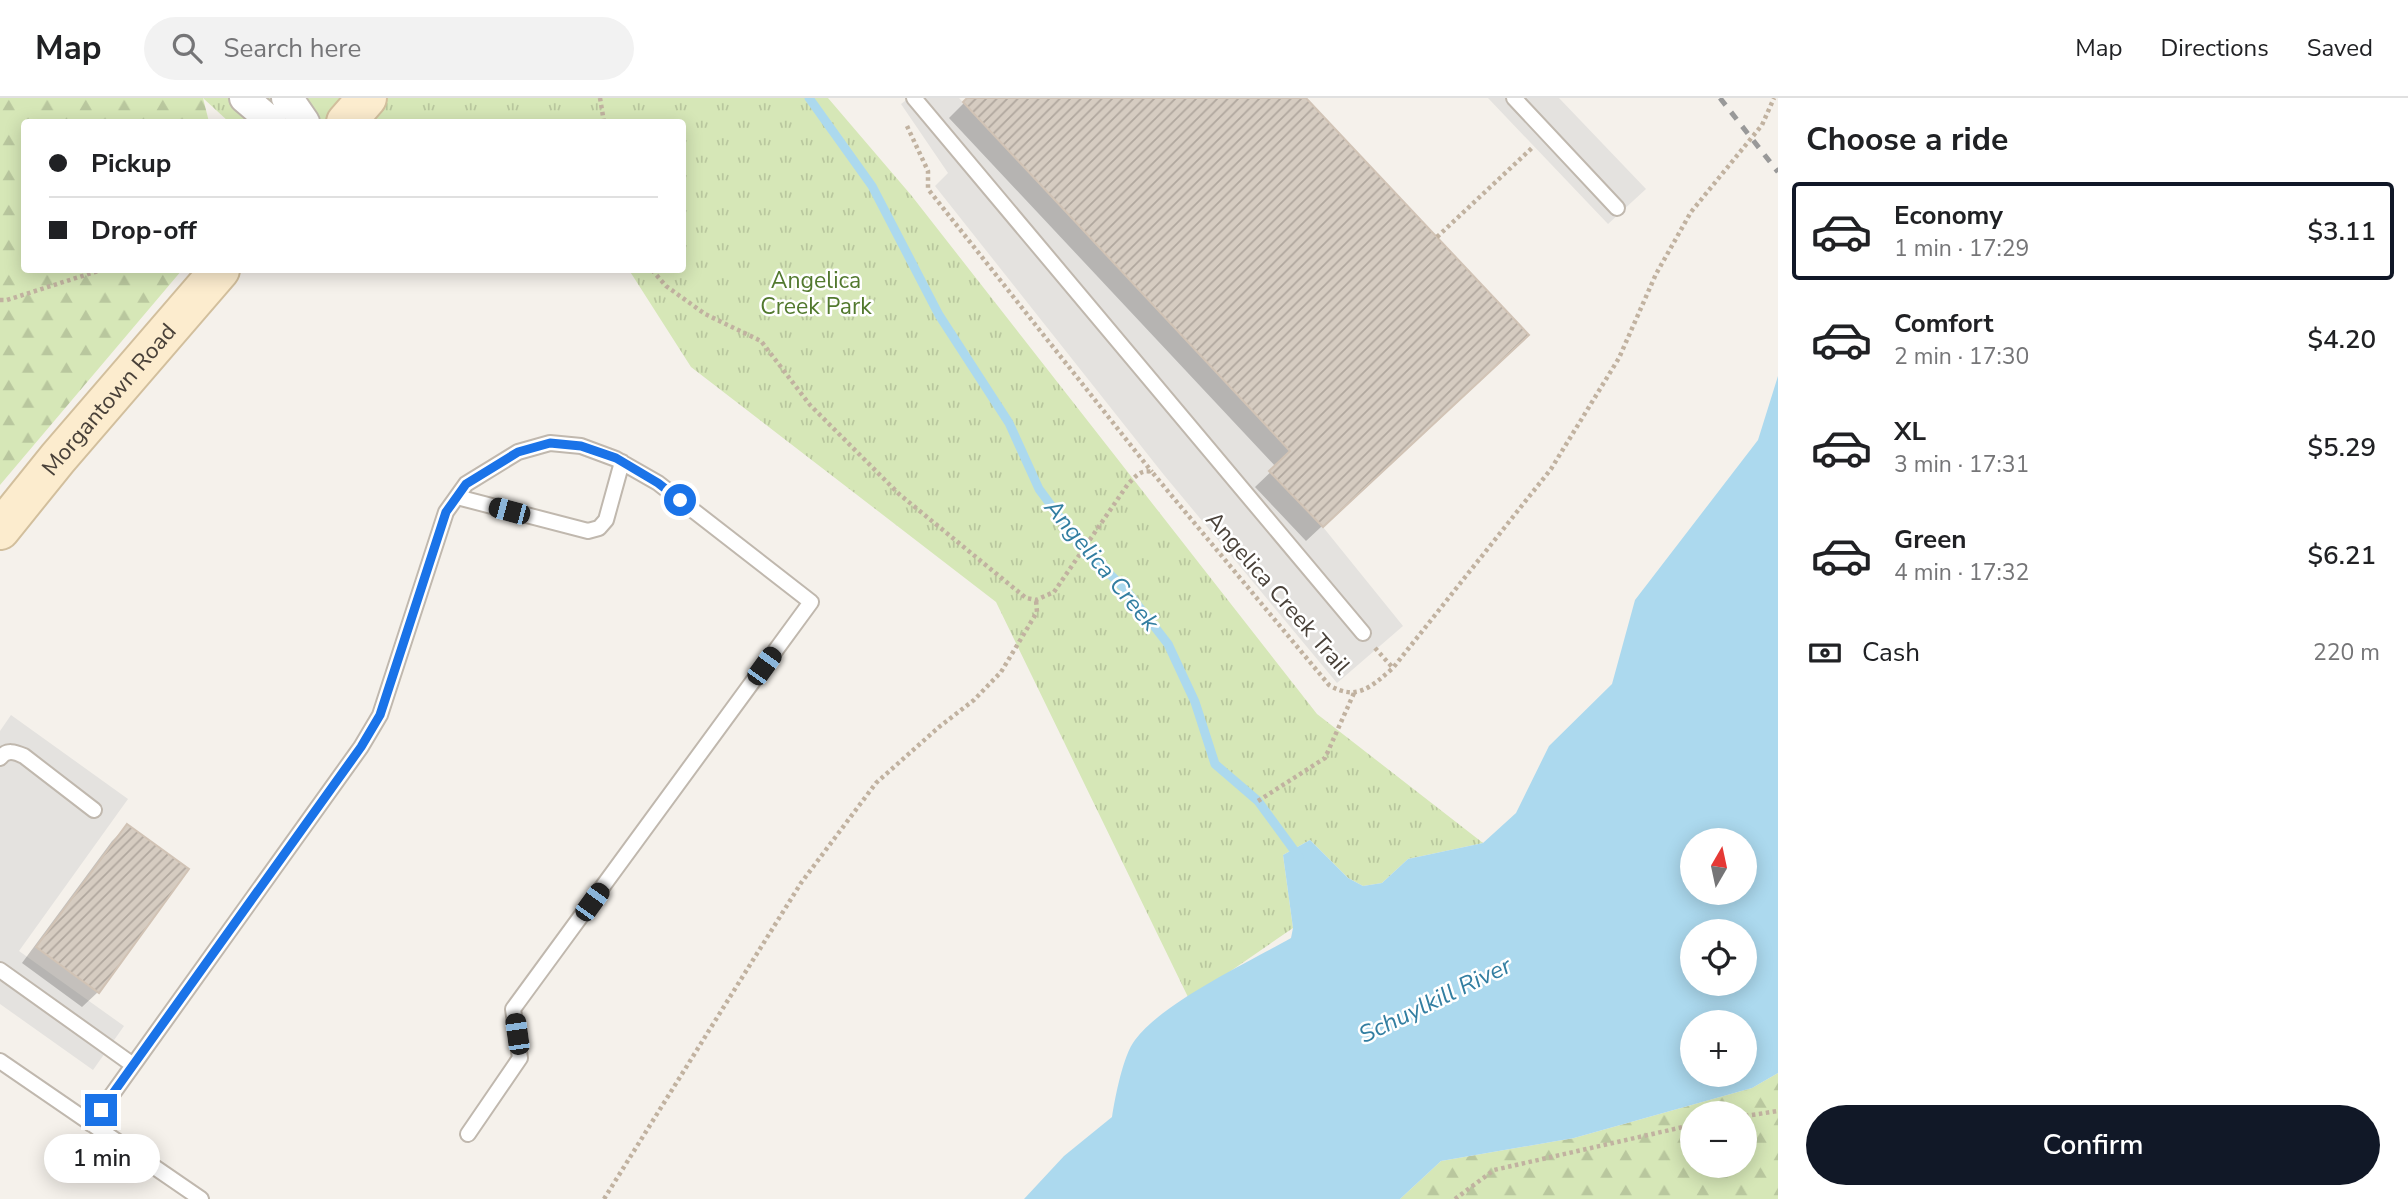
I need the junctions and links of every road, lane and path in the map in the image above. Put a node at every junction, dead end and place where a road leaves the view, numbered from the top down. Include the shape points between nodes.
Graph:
1 (244, 98) edge
2 (286, 98) edge
3 (367, 98) edge
4 (600, 98) edge
5 (914, 98) edge
6 (1514, 98) edge
7 (1774, 98) edge
8 (268, 119) edge
9 (304, 119) edge
10 (349, 119) edge
11 (604, 119) edge
12 (906, 122) dead end
13 (1534, 146) dead end
14 (1617, 208) dead end
15 (1437, 237) dead end
16 (92, 273) edge
17 (217, 273) edge
18 (655, 273) edge
19 (0, 300) edge
20 (622, 462) junction
21 (1153, 472) junction
22 (457, 497) junction
23 (0, 530) edge
24 (1036, 600) junction
25 (1363, 633) dead end
26 (1354, 693) junction
27 (0, 758) edge
28 (1258, 802) dead end
29 (94, 810) dead end
30 (0, 970) edge
31 (0, 1061) edge
32 (133, 1065) junction
33 (1778, 1111) edge
34 (1757, 1114) edge
35 (90, 1124) junction
36 (1680, 1128) edge
37 (468, 1134) dead end
38 (201, 1199) edge
39 (604, 1199) edge
40 (1455, 1199) edge

1 - 8 street
2 - 9 street
3 - 10 main road
4 - 11 path
5 - 25 lane
6 - 14 lane
7 - 26 path, Angelica Creek Trail via 1762,125 1691,212 1656,274 1619,358 1551,469 1393,668 1368,689
12 - 21 path, Angelica Creek Trail via 928,171 928,189
13 - 15 path
16 - 19 path
17 - 23 main road, Morgantown Road
18 - 24 path via 705,314 761,341 810,405 899,494 1026,598
20 - 22 lane via 581,446 550,443 518,452 466,484
20 - 22 lane via 606,520 588,531
20 - 37 lane via 658,483 811,602 513,1009 520,1058
21 - 24 path via 1139,473 1128,484 1054,592
21 - 26 path, Angelica Creek Trail via 1329,685
22 - 32 lane via 446,512 374,726
24 - 39 path via 1037,612 1001,672 876,783 801,883
26 - 28 path via 1325,758
27 - 29 lane via 13,751 24,756
30 - 32 lane
31 - 35 lane
32 - 35 lane
33 - 34 path
35 - 38 lane
36 - 40 path via 1494,1170

